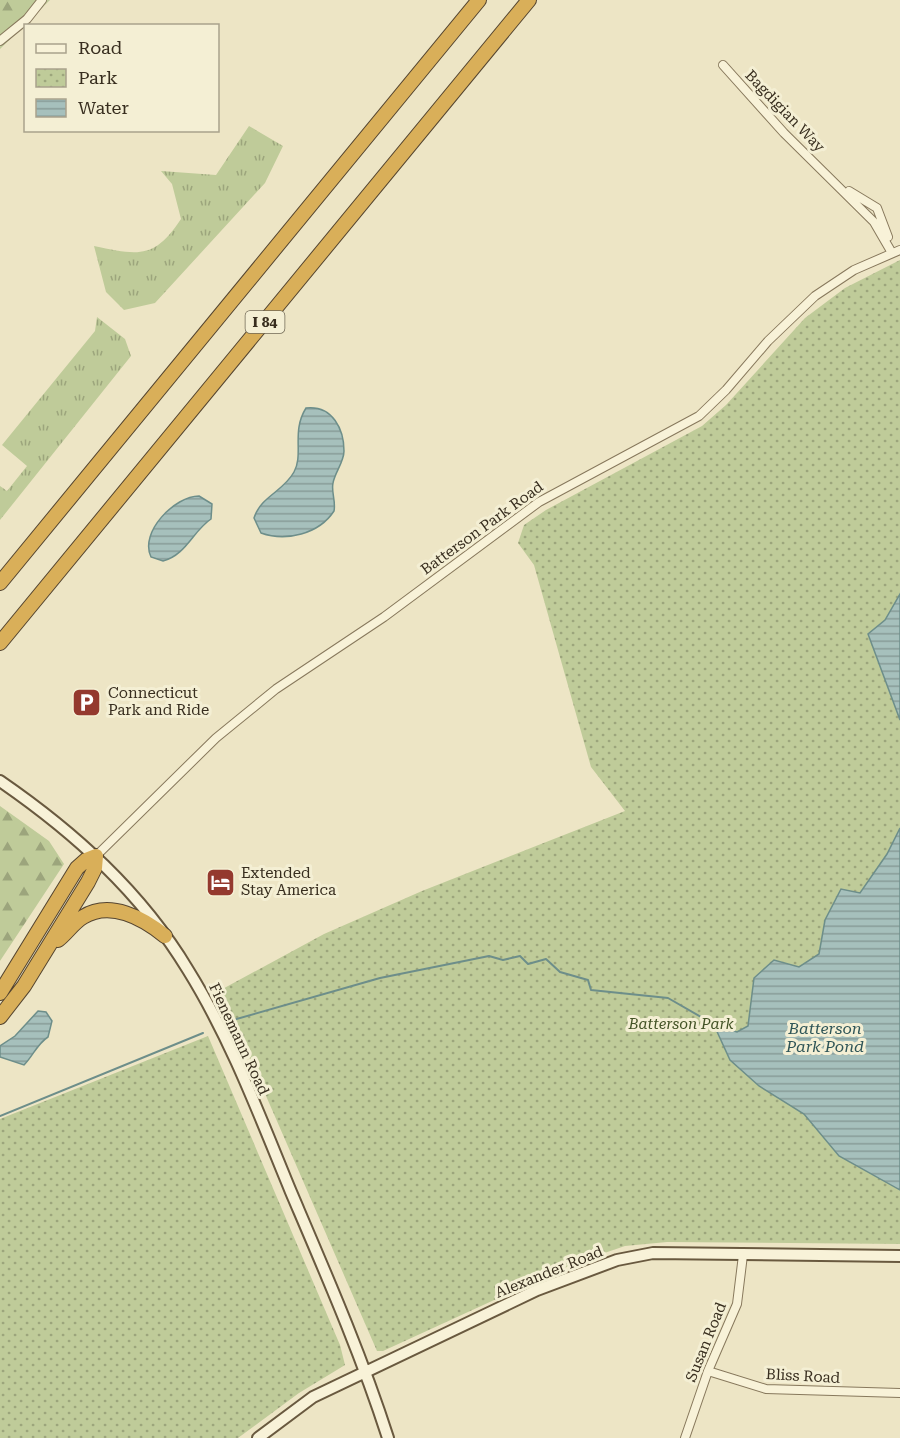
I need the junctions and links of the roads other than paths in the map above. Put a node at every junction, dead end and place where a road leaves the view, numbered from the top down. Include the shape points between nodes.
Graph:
1 (42, 0) edge
2 (479, 0) edge
3 (529, 0) edge
4 (0, 41) edge
5 (723, 65) dead end
6 (896, 251) edge
7 (0, 583) edge
8 (0, 643) edge
9 (0, 781) edge
10 (96, 856) junction
11 (165, 936) junction
12 (47, 948) junction
13 (0, 993) edge
14 (0, 1017) edge
15 (743, 1255) junction
16 (900, 1256) edge
17 (366, 1370) junction
18 (708, 1371) junction
19 (900, 1393) edge
20 (258, 1438) edge
21 (388, 1438) edge
22 (685, 1438) edge

1 - 4 street via 27,19
2 - 7 highway, I 84
3 - 8 highway, I 84
5 - 6 street, Bagdigian Way via 783,133 828,174 877,208
6 - 10 street, Batterson Park Road via 854,270 807,303 699,416 539,502 384,617 253,706
9 - 10 main road, Fienemann Road
10 - 11 main road, Fienemann Road
10 - 12 highway via 93,872
10 - 13 highway via 77,868
11 - 12 highway via 133,916 102,910 81,918
11 - 17 main road, Fienemann Road via 196,983 230,1049
12 - 14 highway
15 - 16 main road, Alexander Road
15 - 17 main road, Alexander Road via 653,1253 617,1260 537,1290
15 - 18 street, Susan Road via 737,1304
17 - 20 main road, Alexander Road via 313,1397
17 - 21 main road, Fienemann Road
18 - 19 street, Bliss Road via 766,1389
18 - 22 street, Susan Road

